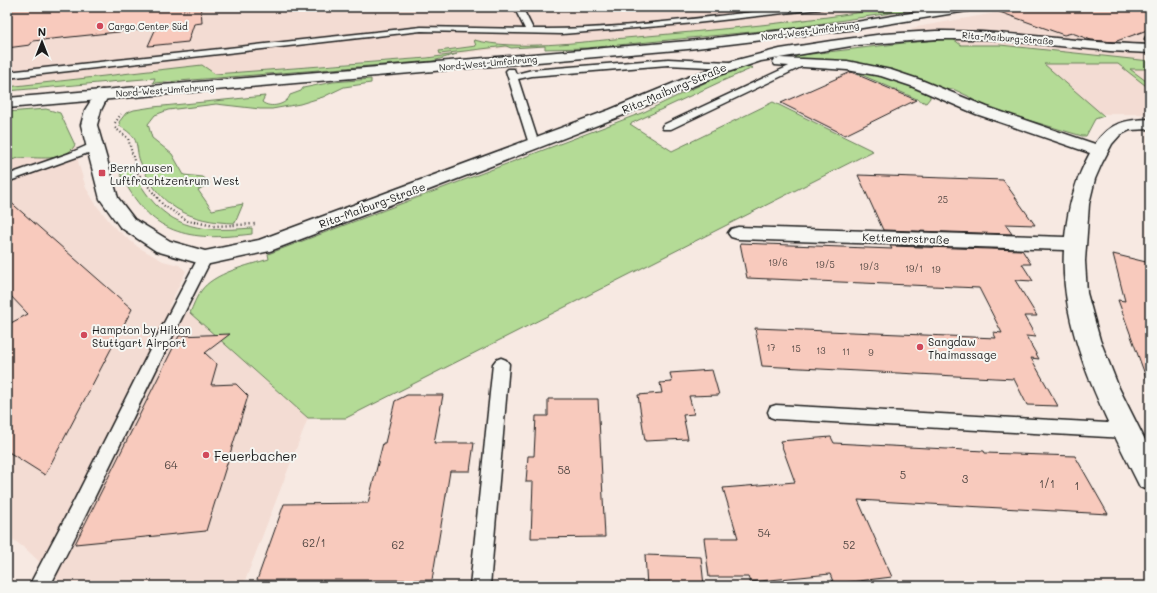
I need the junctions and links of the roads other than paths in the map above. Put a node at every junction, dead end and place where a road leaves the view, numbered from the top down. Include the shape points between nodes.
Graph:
1 (518, 7) edge
2 (820, 7) edge
3 (967, 7) edge
4 (531, 32) junction
5 (1150, 42) edge
6 (747, 59) junction
7 (802, 63) junction
8 (729, 65) junction
9 (7, 75) edge
10 (102, 94) junction
11 (7, 103) edge
12 (1150, 124) edge
13 (667, 127) dead end
14 (534, 144) junction
15 (95, 145) junction
16 (1100, 151) junction
17 (35, 167) junction
18 (7, 168) edge
19 (7, 178) edge
20 (738, 233) dead end
21 (1074, 244) junction
22 (205, 258) junction
23 (501, 364) dead end
24 (776, 412) dead end
25 (1126, 431) junction
26 (1150, 478) edge
27 (39, 586) edge
28 (480, 586) edge

1 - 4 lane
2 - 4 lane via 688,22
3 - 10 street, Nord-West-Umfahrung via 852,26 740,40
4 - 9 lane via 421,29
5 - 6 street, Rita-Maiburg-Straße via 1097,47 991,35 948,35 814,47
6 - 7 street, Rita-Maiburg-Straße
6 - 8 street, Rita-Maiburg-Straße
7 - 13 lane
7 - 16 street, Rita-Maiburg-Straße via 857,67 884,72 952,99
8 - 14 street, Rita-Maiburg-Straße via 632,107
8 - 14 lane via 668,62 512,74
10 - 11 street, Nord-West-Umfahrung
10 - 15 street, Rita-Maiburg-Straße via 93,110 89,125
12 - 16 street via 1119,128 1112,132
14 - 22 street, Rita-Maiburg-Straße via 263,246
15 - 17 lane via 68,159
15 - 22 street, Rita-Maiburg-Straße via 109,199 127,223 163,246
16 - 21 street via 1087,174 1080,195
17 - 18 lane
17 - 19 lane
20 - 21 street, Kettemerstraße
21 - 25 street via 1076,292 1084,322 1106,385
22 - 27 lane
23 - 28 lane
24 - 25 lane
25 - 26 street

